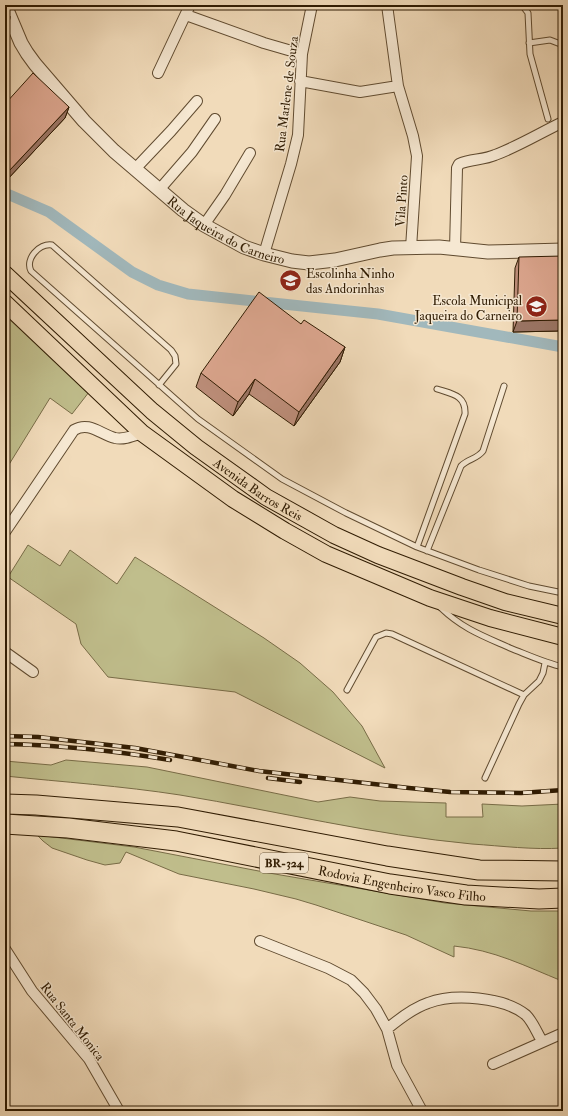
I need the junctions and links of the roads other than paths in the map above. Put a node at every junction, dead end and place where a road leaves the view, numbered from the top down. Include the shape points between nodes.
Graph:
1 (5, 5) edge
2 (190, 5) edge
3 (312, 5) edge
4 (386, 5) edge
5 (522, 5) edge
6 (186, 15) junction
7 (529, 43) junction
8 (563, 45) edge
9 (302, 54) junction
10 (158, 72) dead end
11 (300, 82) junction
12 (398, 86) junction
13 (196, 101) dead end
14 (215, 119) dead end
15 (548, 119) dead end
16 (563, 122) edge
17 (563, 127) edge
18 (250, 153) dead end
19 (135, 169) junction
20 (159, 190) junction
21 (204, 225) junction
22 (411, 248) junction
23 (455, 249) junction
24 (563, 250) edge
25 (264, 254) junction
26 (5, 274) edge
27 (5, 303) edge
28 (160, 385) junction
29 (504, 386) dead end
30 (437, 389) dead end
31 (142, 433) junction
32 (5, 532) edge
33 (417, 547) junction
34 (427, 551) junction
35 (563, 593) edge
36 (430, 598) junction
37 (563, 616) edge
38 (563, 637) edge
39 (5, 652) edge
40 (545, 663) junction
41 (563, 667) edge
42 (33, 672) dead end
43 (347, 690) dead end
44 (524, 695) junction
45 (485, 778) dead end
46 (5, 795) edge
47 (5, 804) edge
48 (36, 805) junction
49 (5, 824) edge
50 (563, 871) edge
51 (563, 898) edge
52 (260, 941) dead end
53 (5, 949) edge
54 (387, 1029) junction
55 (563, 1033) edge
56 (542, 1041) junction
57 (493, 1064) dead end
58 (119, 1111) edge
59 (422, 1111) edge

1 - 19 street, Rua Jaqueira do Carneiro via 21,43 35,64 84,121
2 - 6 street
3 - 9 street, Rua Marlene de Souza
4 - 12 street, Vila Pinto
5 - 7 lane via 528,13
6 - 9 street
6 - 10 street
7 - 8 lane via 550,40
7 - 15 lane
9 - 11 street, Rua Marlene de Souza
11 - 12 street via 360,92
11 - 25 street, Rua Marlene de Souza via 298,135
12 - 22 street, Vila Pinto via 417,156
13 - 19 street
14 - 20 street via 192,152
16 - 17 street
16 - 23 street via 508,150 487,158 461,163 457,168
18 - 21 street
19 - 20 street, Rua Jaqueira do Carneiro
20 - 21 street, Rua Jaqueira do Carneiro
21 - 25 street, Rua Jaqueira do Carneiro via 244,247
22 - 23 street, Rua Jaqueira do Carneiro
22 - 25 street, Rua Jaqueira do Carneiro via 380,250 323,262 292,261
23 - 24 street, Rua Jaqueira do Carneiro via 488,252
26 - 37 main road, Avenida Barros Reis via 152,411 196,447 266,497 334,535 378,555 498,600
27 - 31 main road, Avenida Barros Reis
28 - 28 lane via 31,271 29,261 41,246 52,245 171,350 176,364
28 - 33 lane via 198,419 282,479
29 - 34 lane via 483,450 476,458 466,461 461,466
30 - 33 lane via 458,396 463,401 465,414
31 - 32 street via 115,438 87,426 74,430
31 - 36 main road, Avenida Barros Reis via 233,499 285,531 326,554
33 - 34 lane
34 - 35 lane via 529,586
36 - 38 main road, Avenida Barros Reis via 490,618
36 - 40 lane via 461,625
39 - 42 street
40 - 41 lane
40 - 44 lane via 539,681
43 - 44 lane via 376,637 386,633
44 - 45 lane
46 - 48 highway via 25,799
47 - 48 highway, Rodovia Engenheiro Vasco Filho / BR-324
48 - 50 highway, Rodovia Engenheiro Vasco Filho / BR-324 via 178,817 387,856 479,870
49 - 51 highway, Rodovia Engenheiro Vasco Filho / BR-324 via 68,828 176,841 390,884 466,895
52 - 54 street via 351,980 376,1009
53 - 58 street, Rua Santa Monica via 32,991 88,1059
54 - 56 street via 401,1017 429,1002 476,999 497,1002 526,1016
54 - 59 street via 397,1065
55 - 56 street
56 - 57 street

